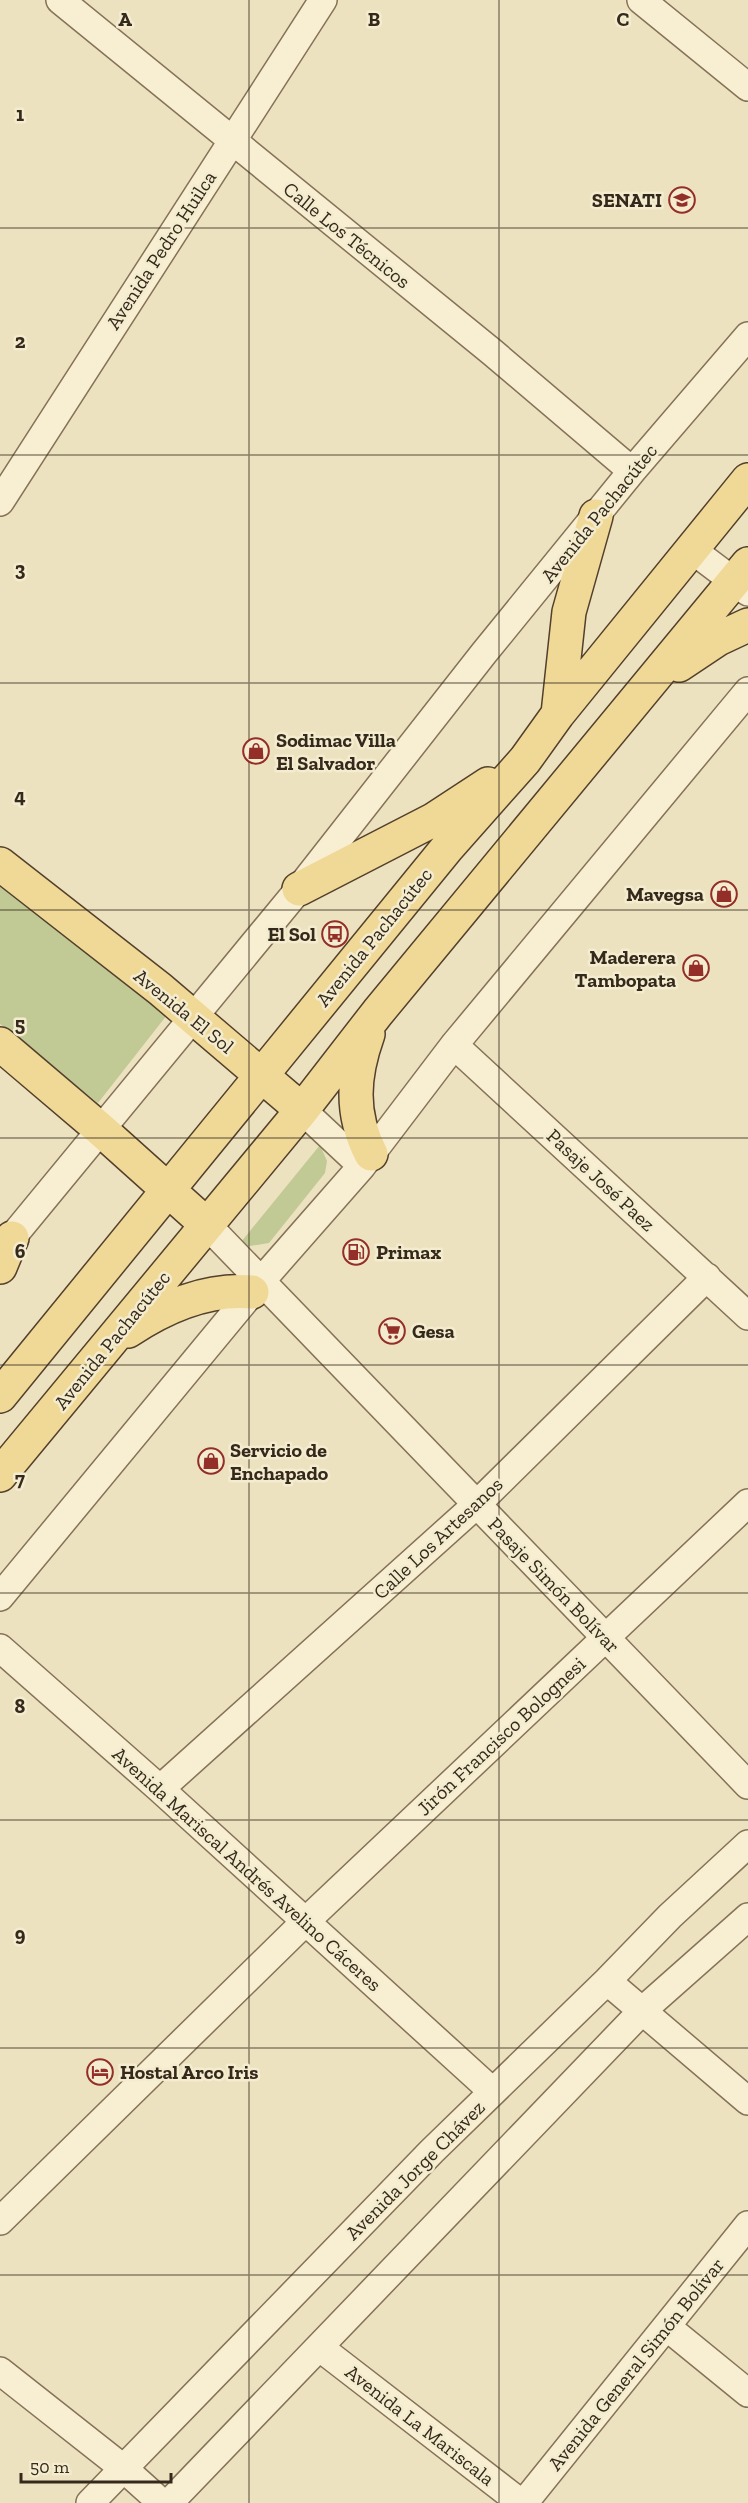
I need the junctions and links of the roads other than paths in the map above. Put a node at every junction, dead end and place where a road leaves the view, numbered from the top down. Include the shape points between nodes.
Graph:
1 (60, 0) edge
2 (323, 0) edge
3 (641, 0) edge
4 (748, 87) edge
5 (231, 141) junction
6 (748, 336) edge
7 (632, 471) junction
8 (748, 480) edge
9 (0, 501) edge
10 (596, 516) junction
11 (692, 549) junction
12 (743, 579) edge
13 (748, 625) edge
14 (748, 691) edge
15 (638, 698) junction
16 (558, 714) junction
17 (525, 760) junction
18 (0, 864) edge
19 (299, 889) junction
20 (378, 1012) junction
21 (192, 1016) junction
22 (0, 1044) edge
23 (454, 1045) junction
24 (262, 1076) junction
25 (302, 1110) junction
26 (100, 1129) junction
27 (366, 1160) junction
28 (168, 1190) junction
29 (207, 1225) junction
30 (4, 1252) edge
31 (707, 1277) junction
32 (257, 1286) junction
33 (748, 1316) edge
34 (109, 1344) junction
35 (0, 1396) edge
36 (0, 1475) edge
37 (748, 1503) edge
38 (476, 1505) junction
39 (0, 1597) edge
40 (605, 1638) junction
41 (0, 1648) edge
42 (748, 1785) edge
43 (160, 1789) junction
44 (748, 1844) edge
45 (748, 1917) edge
46 (306, 1921) junction
47 (607, 1981) junction
48 (642, 2010) junction
49 (492, 2091) junction
50 (748, 2101) edge
51 (0, 2220) edge
52 (748, 2225) edge
53 (667, 2327) junction
54 (319, 2347) junction
55 (0, 2371) edge
56 (748, 2393) edge
57 (123, 2468) junction
58 (90, 2503) edge
59 (162, 2503) edge
60 (169, 2503) edge
61 (522, 2503) edge

1 - 5 street, Calle Los Técnicos
2 - 5 street, Avenida Pedro Huilca
3 - 4 street
5 - 7 street, Calle Los Técnicos via 492,351
5 - 9 street, Avenida Pedro Huilca
6 - 7 street, Avenida Pachacútec
7 - 10 street, Avenida Pachacútec
8 - 11 main road, Avenida Pachacútec
10 - 16 main road via 569,612
10 - 19 street, Avenida Pachacútec
11 - 12 street
11 - 16 main road, Avenida Pachacútec
12 - 15 main road, Avenida Pachacútec
13 - 15 main road via 686,659
14 - 23 street
15 - 20 main road, Avenida Pachacútec
16 - 17 main road, Avenida Pachacútec
17 - 19 main road via 433,820
17 - 24 main road, Avenida Pachacútec via 447,848
18 - 21 main road, Avenida El Sol
19 - 21 street, Avenida Pachacútec
20 - 25 main road, Avenida Pachacútec
20 - 27 main road via 362,1055 356,1102
21 - 24 main road, Avenida El Sol
21 - 26 street, Avenida Pachacútec
22 - 26 main road
23 - 27 street
23 - 31 street, Pasaje José Paez
24 - 25 main road, Avenida El Sol
24 - 28 main road, Avenida Pachacútec
25 - 27 street, Avenida El Sol
25 - 29 main road, Avenida Pachacútec
26 - 28 main road
26 - 30 street, Avenida Pachacútec
27 - 32 street
28 - 29 main road
28 - 35 main road, Avenida Pachacútec
29 - 32 street
29 - 34 main road, Avenida Pachacútec
31 - 33 street, Pasaje José Paez
31 - 38 street, Calle Los Artesanos
32 - 34 main road via 187,1301 155,1315
32 - 38 street, Pasaje Simón Bolívar
32 - 39 street
34 - 36 main road, Avenida Pachacútec
37 - 40 street, Jirón Francisco Bolognesi
38 - 40 street, Pasaje Simón Bolívar
38 - 43 street, Calle Los Artesanos
40 - 42 street, Pasaje Simón Bolívar
40 - 46 street, Jirón Francisco Bolognesi
41 - 43 street, Avenida Mariscal Andrés Avelino Cáceres
43 - 46 street, Avenida Mariscal Andrés Avelino Cáceres
44 - 47 street, Avenida Jorge Chávez
45 - 48 street
46 - 49 street, Avenida Mariscal Andrés Avelino Cáceres
46 - 51 street, Jirón Francisco Bolognesi
47 - 48 street
47 - 49 street, Avenida Jorge Chávez
48 - 50 street
48 - 54 street
49 - 57 street, Avenida Jorge Chávez
52 - 53 street, Avenida General Simón Bolívar
53 - 56 street
53 - 61 street, Avenida General Simón Bolívar
54 - 60 street
54 - 61 street, Avenida La Mariscala
55 - 57 street
57 - 58 street, Avenida Jorge Chávez
57 - 59 street

